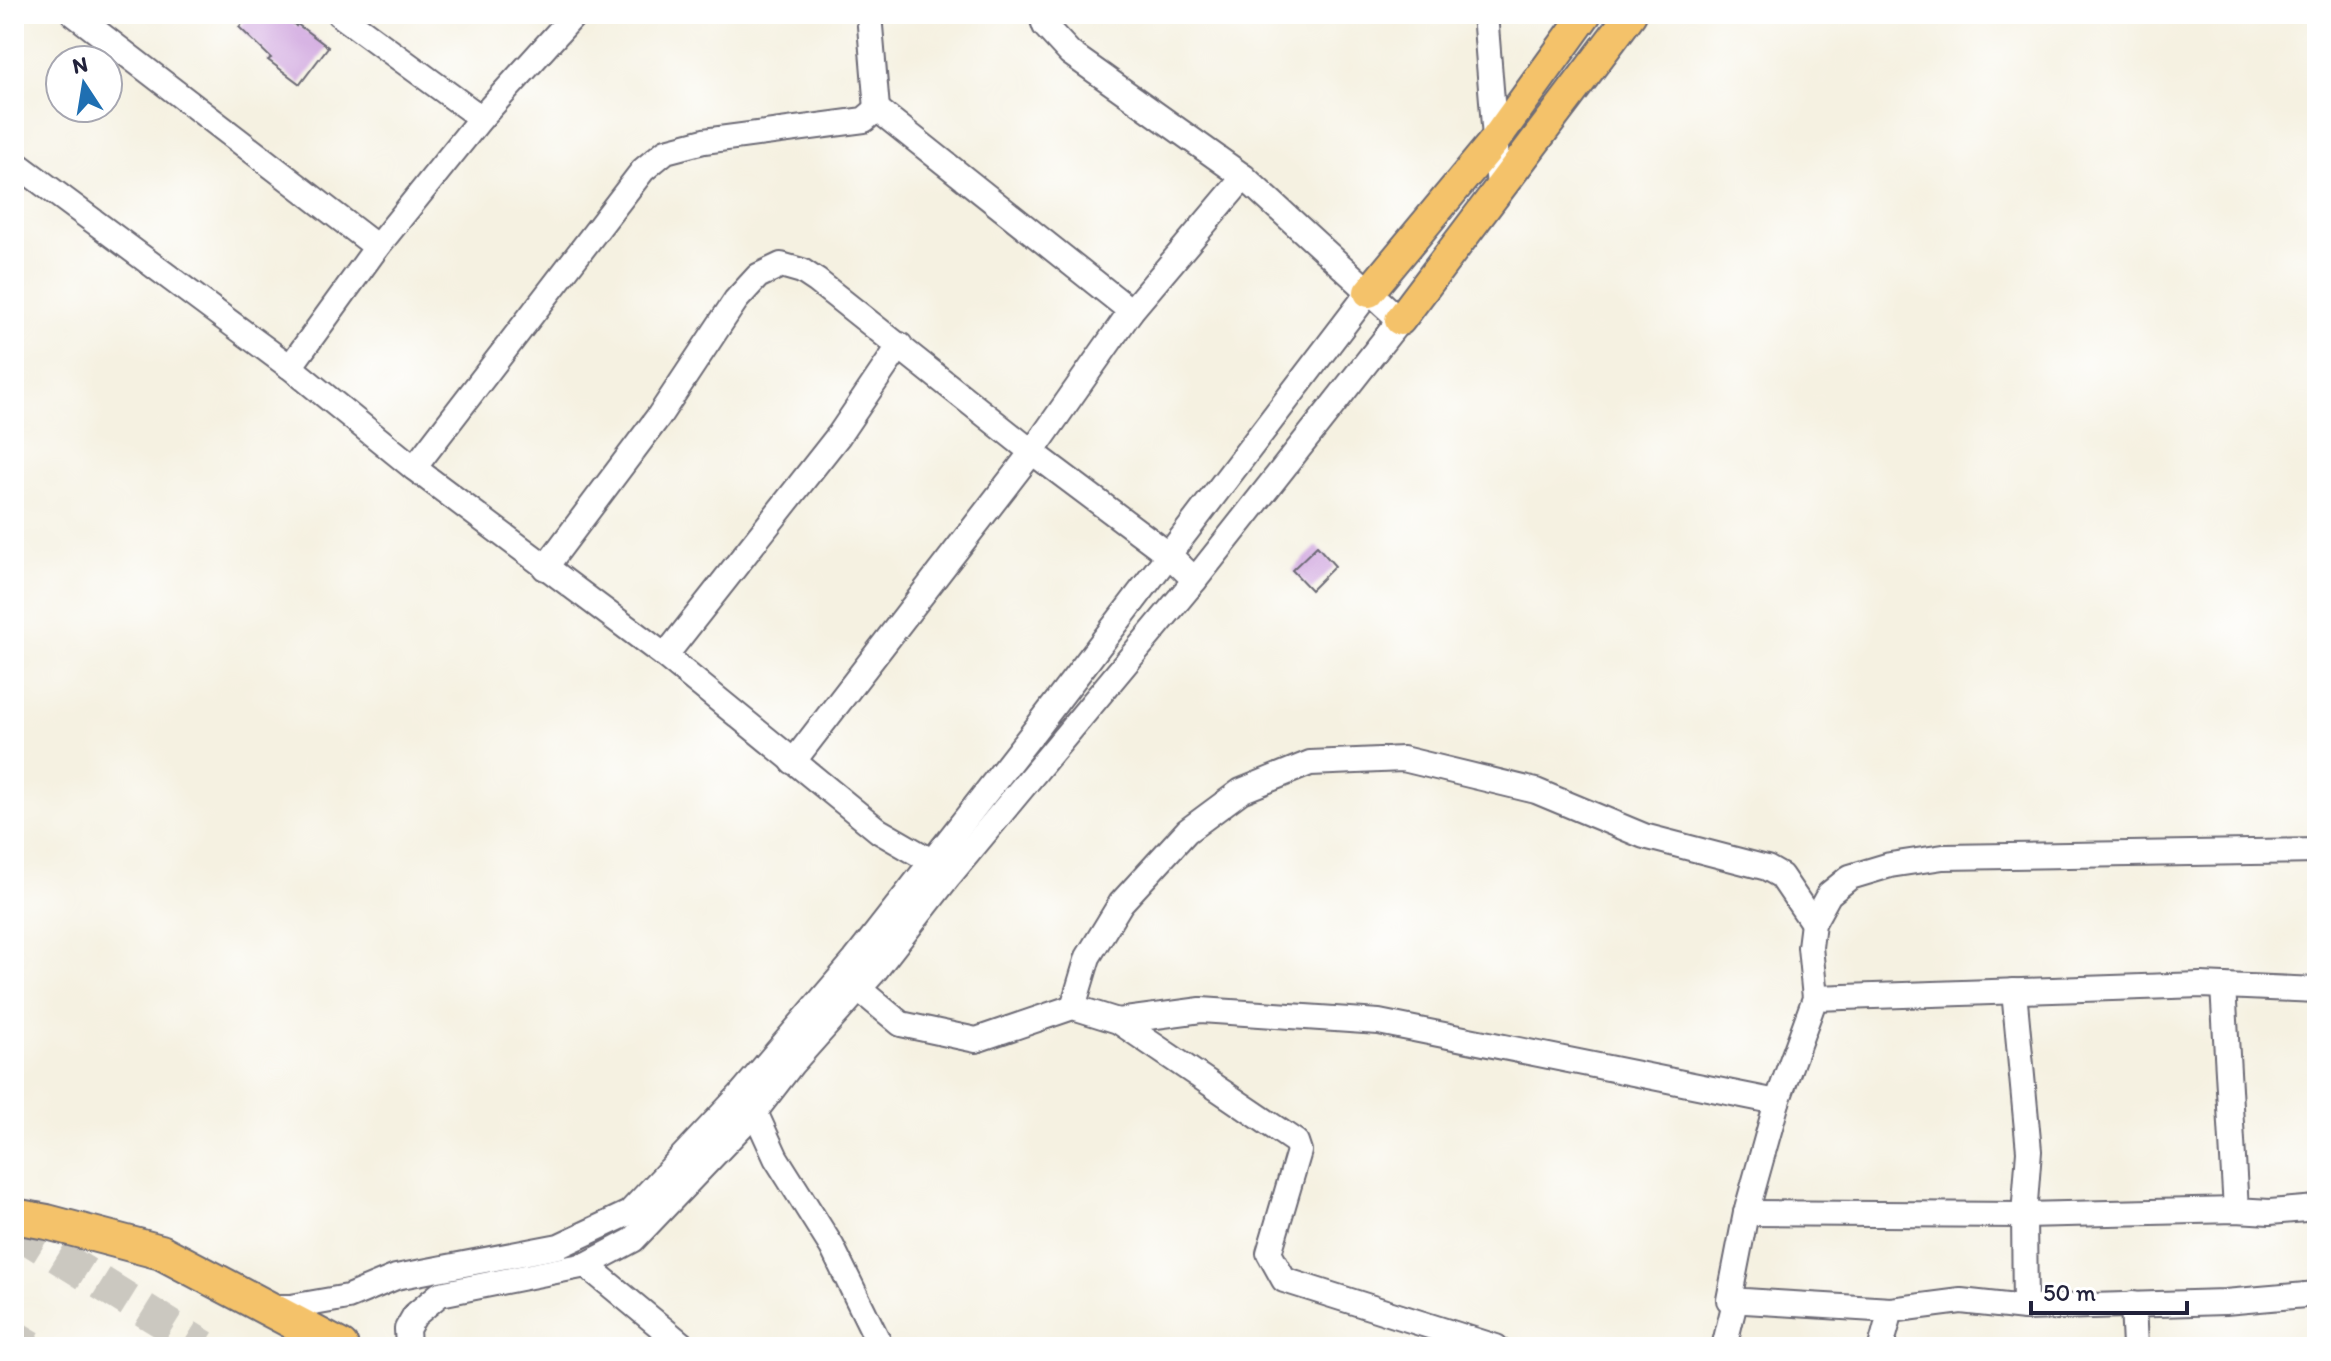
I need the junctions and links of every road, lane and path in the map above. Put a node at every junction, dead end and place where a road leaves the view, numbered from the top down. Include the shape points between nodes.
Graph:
1 (74, 14) edge
2 (339, 14) edge
3 (575, 14) edge
4 (869, 14) edge
5 (1041, 14) edge
6 (1485, 14) edge
7 (1586, 14) edge
8 (1631, 14) edge
9 (877, 109) junction
10 (481, 118) junction
11 (1495, 140) junction
12 (14, 162) edge
13 (1244, 177) junction
14 (1499, 188) junction
15 (377, 247) junction
16 (1369, 292) junction
17 (1131, 311) junction
18 (1400, 320) junction
19 (900, 345) junction
20 (290, 367) junction
21 (1032, 452) junction
22 (414, 468) junction
23 (1168, 554) junction
24 (545, 568) junction
25 (1195, 580) junction
26 (665, 656) junction
27 (793, 762) junction
28 (2317, 851) edge
29 (940, 869) junction
30 (1813, 923) junction
31 (851, 982) junction
32 (2223, 986) junction
33 (2317, 990) edge
34 (2014, 991) junction
35 (1815, 998) junction
36 (1073, 1007) junction
37 (1118, 1021) junction
38 (1777, 1102) junction
39 (755, 1112) junction
40 (2317, 1208) edge
41 (2236, 1210) junction
42 (1746, 1213) junction
43 (2024, 1215) junction
44 (14, 1216) edge
45 (559, 1246) junction
46 (578, 1267) junction
47 (2317, 1294) edge
48 (1735, 1302) junction
49 (2133, 1304) junction
50 (267, 1307) junction
51 (2025, 1308) junction
52 (1891, 1310) junction
53 (341, 1347) edge
54 (408, 1347) edge
55 (685, 1347) edge
56 (881, 1347) edge
57 (1496, 1347) edge
58 (1724, 1347) edge
59 (1881, 1347) edge
60 (2135, 1347) edge

1 - 15 street
2 - 10 street
3 - 10 street
4 - 9 street
5 - 13 street via 1070,53
6 - 11 street
7 - 11 main road
8 - 14 main road
9 - 17 street
9 - 22 street via 864,120 704,141 666,151 643,170
10 - 15 street
11 - 14 street
11 - 16 main road
12 - 20 street
13 - 16 street
13 - 17 street
14 - 18 main road
15 - 20 street
16 - 18 street
16 - 23 street
17 - 21 street
18 - 25 street
19 - 21 street
19 - 24 street via 802,271 781,265 758,276
19 - 26 street via 839,435
20 - 22 street
21 - 23 street
21 - 27 street
22 - 24 street
23 - 25 street
23 - 29 street via 1035,730
24 - 26 street
25 - 29 street
26 - 27 street
27 - 29 street via 879,831
28 - 30 street via 1943,857 1850,877 1829,894
29 - 31 street
30 - 35 street
30 - 36 street via 1781,876 1767,868 1644,836 1536,791 1403,759 1310,763 1241,791 1187,831 1121,903 1088,957
31 - 36 street via 901,1024 976,1040
31 - 39 street
31 - 45 street via 629,1213
32 - 33 street
32 - 34 street
32 - 41 street
34 - 35 street
34 - 43 street via 2029,1151
35 - 38 street
36 - 37 street
37 - 38 street via 1201,1010 1379,1022
37 - 57 street via 1296,1142 1299,1151 1269,1253 1284,1280
38 - 42 street
39 - 46 street via 633,1240
39 - 56 street via 776,1158 832,1247
40 - 41 street
41 - 43 street
42 - 43 street
42 - 48 street via 1729,1300
43 - 51 street
44 - 50 highway via 161,1252
45 - 46 street
45 - 50 street via 396,1277 348,1297
46 - 54 street via 440,1294 415,1315 407,1329
46 - 55 street
47 - 49 street
48 - 52 street
48 - 58 street
49 - 51 street
49 - 60 street
50 - 53 highway
51 - 52 street via 1961,1301
52 - 59 street

